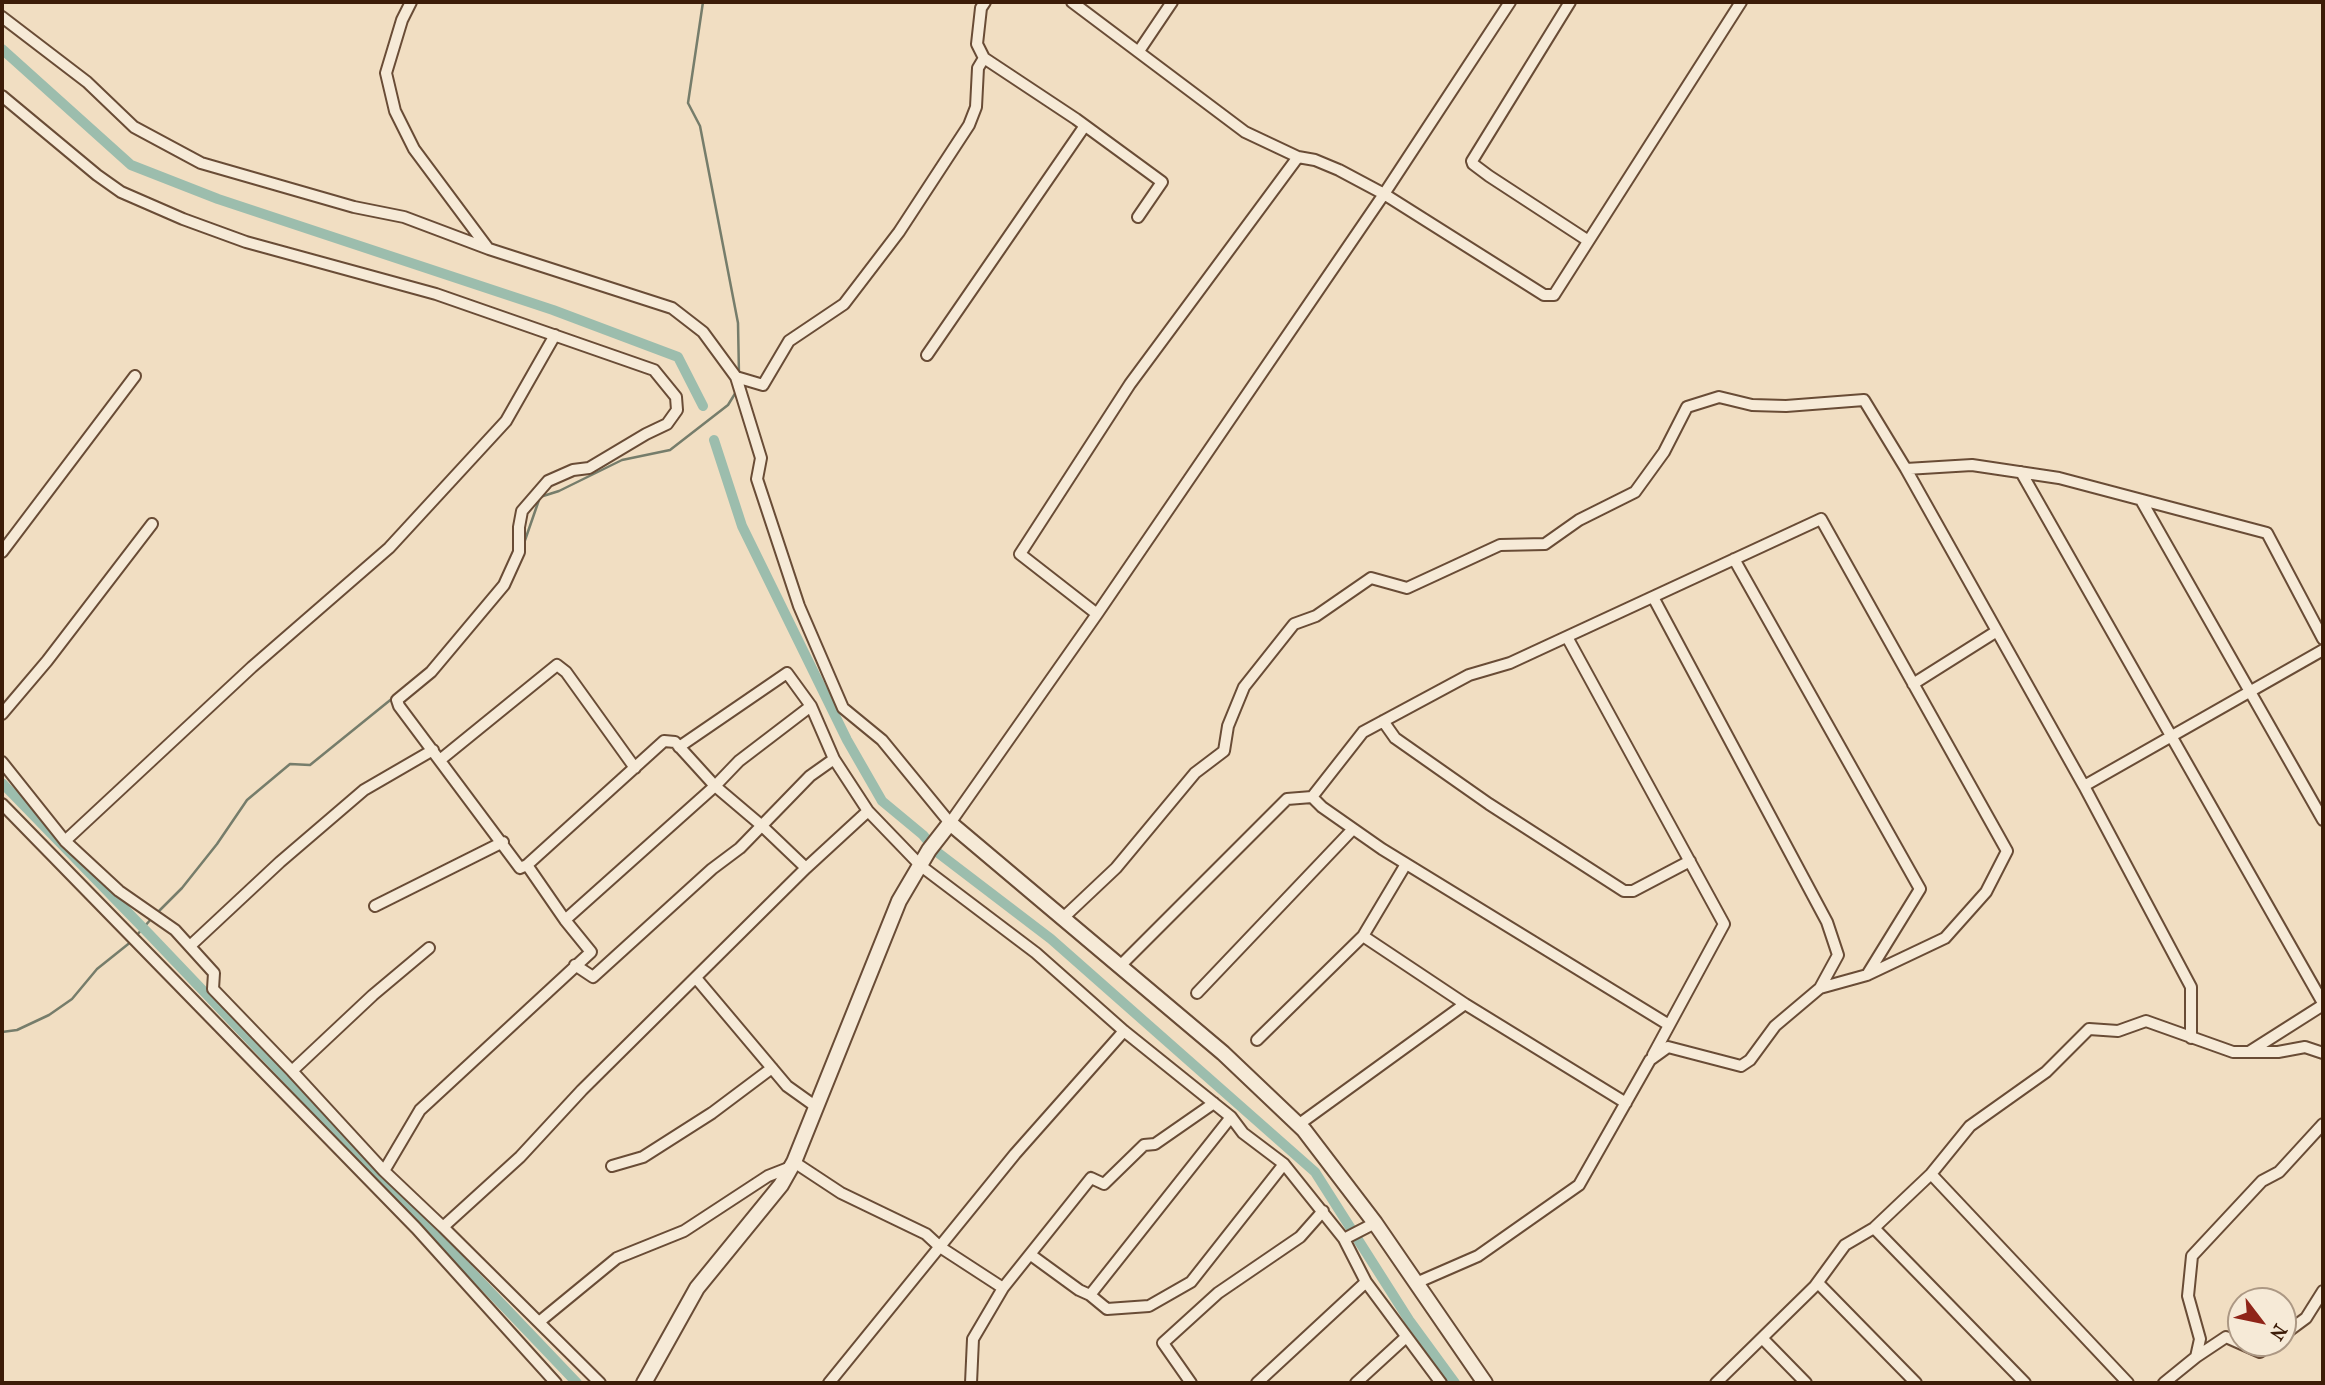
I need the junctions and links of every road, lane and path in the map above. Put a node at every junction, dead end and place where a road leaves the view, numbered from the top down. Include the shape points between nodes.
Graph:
1 (411, 2) edge
2 (985, 2) edge
3 (1072, 2) edge
4 (1172, 2) edge
5 (1510, 2) edge
6 (1570, 2) edge
7 (1741, 2) edge
8 (2, 17) edge
9 (1139, 51) junction
10 (984, 58) junction
11 (2, 96) edge
12 (1084, 127) junction
13 (1298, 157) junction
14 (1384, 194) junction
15 (1138, 217) dead end
16 (1587, 240) junction
17 (489, 249) junction
18 (555, 335) junction
19 (927, 355) dead end
20 (135, 376) dead end
21 (736, 377) junction
22 (1906, 469) junction
23 (2021, 472) junction
24 (2141, 500) junction
25 (152, 524) dead end
26 (2, 552) edge
27 (1734, 559) junction
28 (1653, 597) junction
29 (1097, 614) junction
30 (1997, 631) junction
31 (1567, 637) junction
32 (2323, 639) edge
33 (2323, 650) edge
34 (1913, 684) junction
35 (2250, 692) junction
36 (811, 706) junction
37 (2, 714) edge
38 (1383, 721) junction
39 (2172, 737) junction
40 (679, 747) junction
41 (433, 750) junction
42 (834, 759) junction
43 (440, 760) junction
44 (2, 762) edge
45 (635, 768) junction
46 (715, 786) junction
47 (2084, 786) junction
48 (1312, 797) junction
49 (2, 804) edge
50 (868, 811) junction
51 (2323, 820) edge
52 (761, 825) junction
53 (947, 828) junction
54 (1353, 829) junction
55 (65, 841) junction
56 (503, 842) junction
57 (1690, 861) junction
58 (1406, 864) junction
59 (527, 865) junction
60 (921, 866) junction
61 (806, 868) junction
62 (375, 906) dead end
63 (1063, 918) junction
64 (565, 920) junction
65 (1363, 936) junction
66 (190, 946) junction
67 (429, 948) dead end
68 (575, 965) junction
69 (1120, 966) junction
70 (1867, 975) junction
71 (696, 978) junction
72 (1820, 988) junction
73 (1197, 993) dead end
74 (1465, 1004) junction
75 (2323, 1004) edge
76 (1669, 1026) junction
77 (1124, 1031) junction
78 (2191, 1038) junction
79 (1257, 1040) dead end
80 (2249, 1052) junction
81 (2323, 1052) edge
82 (1650, 1060) junction
83 (772, 1068) junction
84 (292, 1071) junction
85 (1213, 1103) junction
86 (1626, 1103) junction
87 (815, 1107) junction
88 (1231, 1118) junction
89 (2323, 1124) edge
90 (1298, 1125) junction
91 (792, 1164) junction
92 (1284, 1164) junction
93 (612, 1167) dead end
94 (384, 1171) junction
95 (1931, 1174) junction
96 (1323, 1211) junction
97 (1375, 1223) junction
98 (443, 1227) junction
99 (1874, 1228) junction
100 (1344, 1239) junction
101 (940, 1247) junction
102 (1031, 1255) junction
103 (1366, 1282) junction
104 (1416, 1283) junction
105 (1818, 1283) junction
106 (1003, 1288) junction
107 (2323, 1291) edge
108 (1090, 1295) junction
109 (539, 1322) junction
110 (2297, 1325) edge
111 (2227, 1337) edge
112 (1405, 1338) junction
113 (1762, 1338) junction
114 (2196, 1357) junction
115 (556, 1383) edge
116 (600, 1383) edge
117 (644, 1383) edge
118 (829, 1383) edge
119 (971, 1383) edge
120 (1191, 1383) edge
121 (1257, 1383) edge
122 (1356, 1383) edge
123 (1441, 1383) edge
124 (1485, 1383) edge
125 (1716, 1383) edge
126 (1806, 1383) edge
127 (1916, 1383) edge
128 (2025, 1383) edge
129 (2128, 1383) edge
130 (2164, 1383) edge

1 - 17 street via 386,73 395,111 414,149
2 - 10 street via 977,44
3 - 9 street
4 - 9 street
5 - 14 street
6 - 16 street via 1472,161 1489,177
7 - 16 street
8 - 17 street via 87,82 134,127 201,163 404,217
9 - 13 street via 1245,132
10 - 12 street
10 - 21 street via 978,68 976,107 969,125 900,232 844,304 789,341 763,385
11 - 18 street via 121,192 171,214 246,242 436,294
12 - 15 street via 1162,182
12 - 19 street
13 - 14 street via 1339,170
13 - 29 street via 1130,384 1020,554
14 - 16 street via 1544,295 1554,295
14 - 29 street
17 - 21 street via 672,308 703,332
18 - 41 street via 654,370 676,397 677,410 667,425 589,468 548,481 522,511 519,552 504,585 431,672 397,699
18 - 55 street via 506,421 389,548 252,667
20 - 26 street
21 - 53 street via 761,458 757,480 799,606 843,708 882,740
22 - 23 street via 1972,465
22 - 30 street
22 - 63 street via 1864,400 1752,405 1719,397 1687,407 1664,452 1635,492 1579,520 1545,544 1500,545 1407,588 1371,578 1316,616 1294,624 1244,687 1228,726 1224,751 1195,773 1116,868
23 - 24 street
23 - 39 street
24 - 32 street via 2267,533
24 - 35 street
25 - 37 street
27 - 28 street
27 - 34 street via 1821,519
27 - 70 street via 1920,889
28 - 31 street
28 - 72 street via 1828,922 1838,955
29 - 53 street
30 - 34 street
30 - 47 street
31 - 38 street via 1510,663 1469,675
31 - 57 street
33 - 35 street
34 - 70 street via 2007,851 1986,892 1945,938
35 - 39 street
35 - 51 street
36 - 40 street via 787,673
36 - 42 street
36 - 46 street via 739,761
38 - 48 street via 1363,732
38 - 57 street via 1395,738 1624,891 1633,891
39 - 47 street
39 - 75 street
40 - 45 street via 664,741
40 - 46 street
41 - 43 street
41 - 66 street via 364,790
42 - 50 street
42 - 52 street
43 - 45 street via 557,665
43 - 56 street
44 - 55 street
45 - 59 street
46 - 52 street
46 - 64 street
47 - 78 street via 2190,987
48 - 54 street
48 - 69 street via 1287,799
49 - 115 street via 416,1228
50 - 60 street
50 - 61 street
52 - 61 street
52 - 68 street via 593,977
53 - 60 street
53 - 63 street
54 - 58 street
54 - 73 street
55 - 66 street via 119,891 176,930
56 - 59 street via 520,868
56 - 62 street
57 - 76 street via 1724,924
58 - 65 street
58 - 76 street
59 - 64 street
60 - 77 street via 1036,953
60 - 87 street via 899,901
61 - 71 street
63 - 69 street
64 - 68 street via 591,952
65 - 74 street
65 - 79 street
66 - 84 street via 214,972 213,989
67 - 84 street
68 - 94 street via 420,1110
69 - 90 street via 1223,1053
70 - 72 street
71 - 83 street
71 - 98 street via 520,1157
72 - 82 street via 1775,1026 1741,1066 1668,1047
74 - 86 street
74 - 90 street
75 - 80 street
76 - 82 street
77 - 85 street
77 - 101 street
78 - 80 street via 2233,1052
78 - 95 street via 2147,1021 2118,1031 2089,1029 2046,1072 1970,1126
80 - 81 street via 2305,1047
82 - 86 street
83 - 87 street
83 - 93 street via 643,1157
84 - 94 street
85 - 88 street
85 - 102 street via 1155,1144 1144,1145 1104,1184 1091,1178
86 - 104 street via 1579,1185 1478,1256
87 - 91 street
88 - 92 street
88 - 108 street
89 - 114 street via 2192,1256 2188,1296 2200,1339
90 - 97 street
91 - 101 street via 926,1234
91 - 109 street via 684,1231 617,1258
91 - 117 street via 781,1185 697,1289
92 - 96 street
92 - 108 street via 1191,1282 1149,1306 1107,1309
94 - 98 street
95 - 99 street
95 - 129 street
96 - 100 street
96 - 120 street via 1300,1237 1218,1293 1163,1343
97 - 100 street
97 - 104 street
98 - 109 street
99 - 105 street via 1845,1245
99 - 128 street
100 - 103 street
101 - 106 street
101 - 118 street
102 - 106 street
102 - 108 street
103 - 112 street
103 - 121 street
104 - 124 street
105 - 113 street
105 - 127 street
106 - 119 street via 973,1339
107 - 110 street
109 - 116 street
111 - 114 street
112 - 122 street
112 - 123 street
113 - 125 street
113 - 126 street
114 - 130 street

